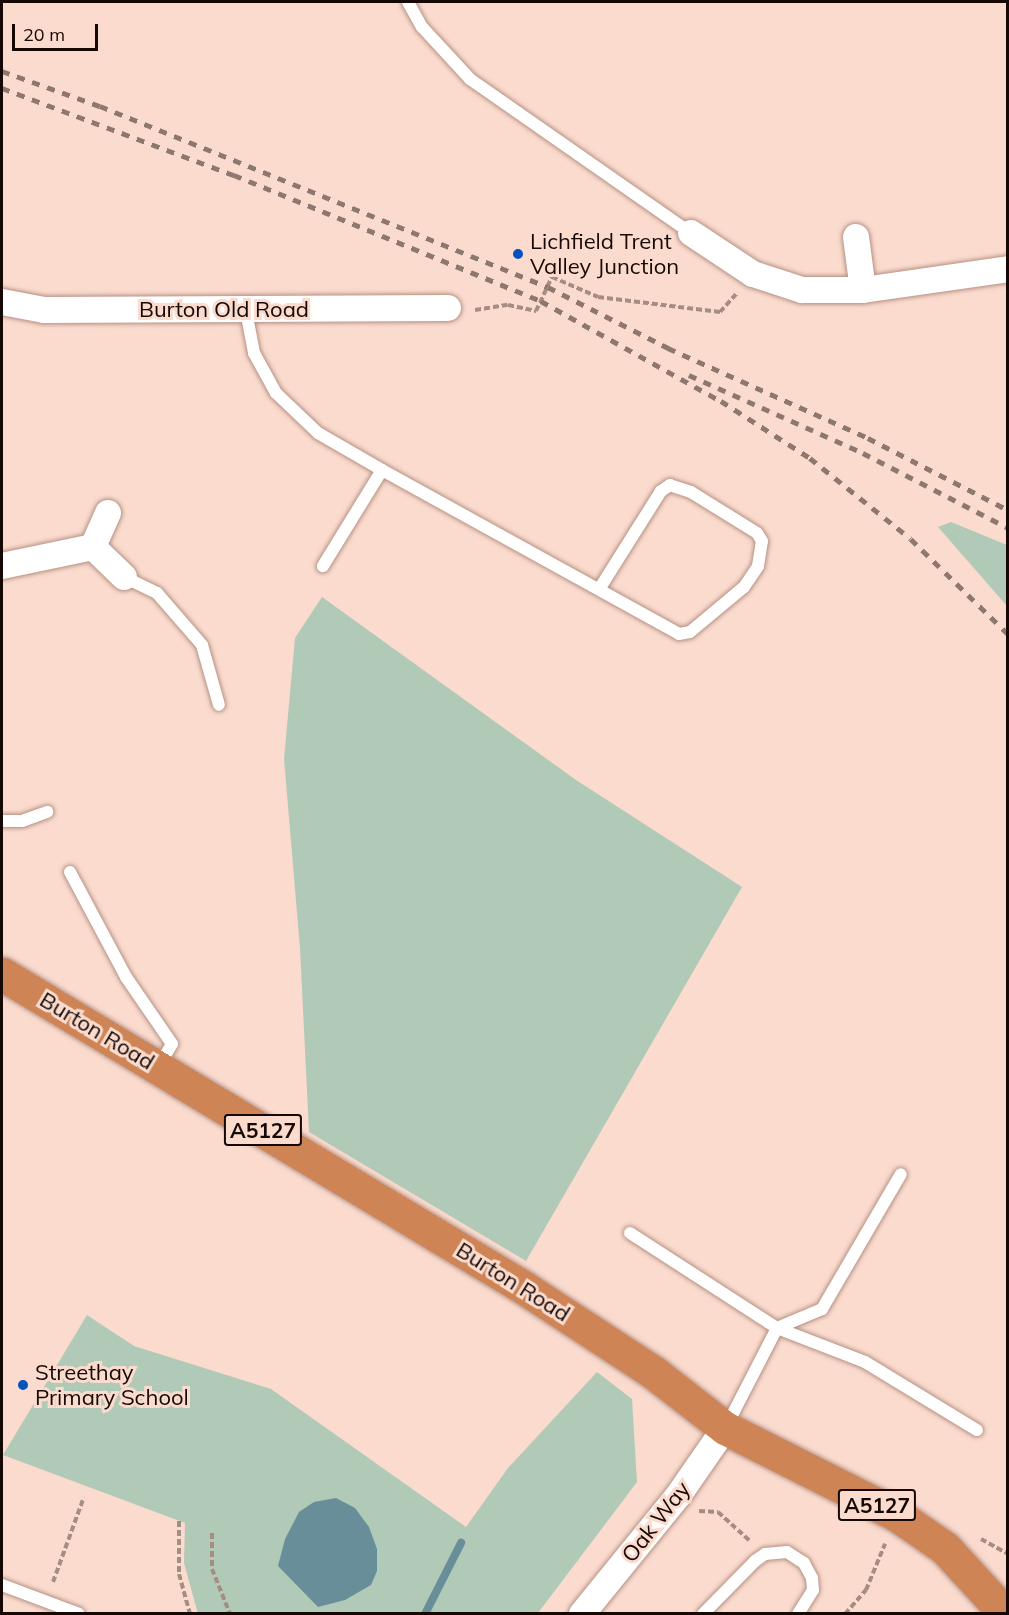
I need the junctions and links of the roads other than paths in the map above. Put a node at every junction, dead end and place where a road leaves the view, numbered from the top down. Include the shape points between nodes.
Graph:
1 (408, 2) edge
2 (691, 233) joint
3 (856, 237) dead end
4 (1008, 269) edge
5 (863, 290) junction
6 (2, 302) edge
7 (448, 308) road end
8 (246, 311) junction
9 (382, 470) junction
10 (108, 513) dead end
11 (93, 547) junction
12 (2, 566) edge
13 (323, 566) dead end
14 (124, 577) joint
15 (600, 588) junction
16 (219, 705) dead end
17 (47, 812) dead end
18 (2, 821) edge
19 (70, 872) dead end
20 (2, 974) edge
21 (158, 1067) junction
22 (901, 1174) dead end
23 (630, 1233) dead end
24 (777, 1328) junction
25 (725, 1428) junction
26 (977, 1430) dead end
27 (2, 1586) edge
28 (1002, 1611) edge
29 (79, 1614) edge
30 (582, 1614) edge
31 (703, 1614) edge
32 (798, 1614) edge

1 - 2 lane via 422,27 470,79
2 - 5 street via 753,274 802,290
3 - 5 street
4 - 5 street
6 - 8 street, Burton Old Road via 44,310
7 - 8 street, Burton Old Road
8 - 9 lane via 254,353 276,393 318,432
9 - 13 lane
9 - 15 lane
10 - 11 street
11 - 12 street
11 - 14 street
14 - 16 lane via 156,593 202,645
15 - 15 lane via 661,491 670,485 692,492 757,533 762,541 758,566 744,587 690,632 666,630
17 - 18 lane via 22,821
19 - 21 lane via 126,977 172,1044
20 - 21 highway, Burton Road / A5127
21 - 25 highway, Burton Road / A5127 via 523,1287 653,1372
22 - 24 lane via 822,1309
23 - 24 lane
24 - 25 lane
24 - 26 lane via 865,1362
25 - 28 highway, Burton Road / A5127 via 897,1515 945,1548
25 - 30 street, Oak Way via 678,1496
27 - 29 lane
31 - 32 lane via 765,1554 788,1552 804,1563 813,1590

